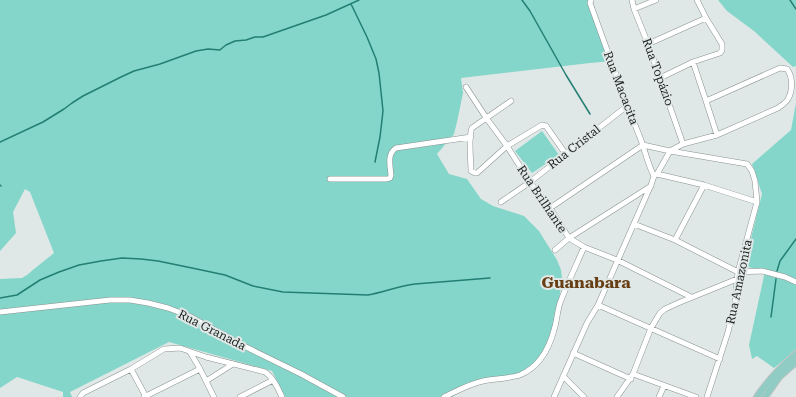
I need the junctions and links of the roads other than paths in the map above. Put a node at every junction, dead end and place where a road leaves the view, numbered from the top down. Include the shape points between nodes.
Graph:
1 (591, 0) edge
2 (632, 0) edge
3 (656, 0) edge
4 (697, 0) edge
5 (634, 9) junction
6 (706, 18) junction
7 (648, 44) junction
8 (693, 62) junction
9 (660, 78) junction
10 (466, 87) dead end
11 (511, 101) dead end
12 (706, 101) junction
13 (627, 106) junction
14 (487, 119) junction
15 (717, 135) junction
16 (471, 137) junction
17 (683, 144) junction
18 (643, 145) junction
19 (507, 146) junction
20 (670, 151) junction
21 (565, 153) junction
22 (655, 174) junction
23 (330, 179) dead end
24 (530, 182) junction
25 (651, 185) junction
26 (704, 185) junction
27 (501, 202) dead end
28 (757, 202) junction
29 (550, 208) junction
30 (634, 224) junction
31 (569, 238) junction
32 (675, 240) junction
33 (584, 247) junction
34 (555, 250) dead end
35 (617, 260) junction
36 (738, 272) junction
37 (737, 279) junction
38 (796, 282) edge
39 (691, 297) junction
40 (598, 305) junction
41 (0, 312) edge
42 (651, 328) junction
43 (190, 352) junction
44 (573, 353) junction
45 (796, 354) edge
46 (720, 359) junction
47 (796, 362) edge
48 (233, 364) junction
49 (131, 369) junction
50 (200, 369) junction
51 (563, 376) junction
52 (632, 377) junction
53 (273, 380) junction
54 (206, 381) junction
55 (664, 386) junction
56 (80, 397) edge
57 (145, 397) edge
58 (213, 397) edge
59 (240, 397) edge
60 (282, 397) edge
61 (343, 397) edge
62 (444, 397) edge
63 (554, 397) edge
64 (584, 397) edge
65 (617, 397) edge
66 (659, 397) edge
67 (696, 397) edge
68 (707, 397) edge
69 (757, 397) edge
70 (764, 397) edge

1 - 13 street, Rua Macacita
2 - 5 street, Rua Topázio
3 - 5 street
4 - 6 street
5 - 7 street, Rua Topázio
6 - 7 street
6 - 8 street via 722,44 722,50 720,53
7 - 9 street, Rua Topázio
8 - 9 street
8 - 12 street
9 - 17 street, Rua Topázio
10 - 14 street, Rua Brilhante
11 - 14 street
12 - 15 street
12 - 15 street via 780,68 786,69 790,76 790,93 783,104
13 - 18 street, Rua Macacita
13 - 21 street, Rua Cristal
14 - 16 street via 472,128
14 - 19 street, Rua Brilhante
15 - 17 street
16 - 19 street via 473,172 477,173
16 - 23 street via 396,148 390,154 390,178 387,179
17 - 20 street
18 - 20 street
18 - 22 street, Rua Macacita via 649,167
18 - 29 street
19 - 21 street via 542,125 546,126
19 - 24 street, Rua Brilhante
20 - 22 street
20 - 28 street, Rua Amazonita via 747,164 756,181
21 - 24 street, Rua Cristal
22 - 25 street
22 - 26 street
24 - 27 street, Rua Cristal
24 - 29 street, Rua Brilhante
25 - 30 street
25 - 31 street
26 - 28 street
26 - 32 street
28 - 36 street, Rua Amazonita
29 - 31 street, Rua Brilhante
30 - 32 street
30 - 35 street
31 - 33 street, Rua Brilhante
31 - 34 street
32 - 36 street
33 - 35 street, Rua Brilhante
33 - 62 street via 560,304 547,349 533,367 518,375 471,384
35 - 39 street, Rua Brilhante
35 - 40 street
36 - 37 street, Rua Amazonita
36 - 38 street via 762,271
37 - 39 street
37 - 46 street, Rua Amazonita via 732,319
39 - 42 street via 662,312
40 - 42 street
40 - 44 street
41 - 61 street, Rua Granada via 110,300 148,303 190,316
42 - 46 street
42 - 52 street
43 - 48 street
43 - 49 street via 180,348 164,349
43 - 50 street
44 - 51 street
44 - 52 street
45 - 69 main road via 775,373
46 - 68 street, Rua Amazonita
47 - 70 main road
48 - 53 street via 260,370
48 - 54 street
49 - 56 street
49 - 57 street
50 - 54 street
50 - 57 street
51 - 63 street
51 - 64 street
52 - 55 street
52 - 65 street
53 - 59 street
53 - 60 street
54 - 58 street
55 - 66 street
55 - 67 street

